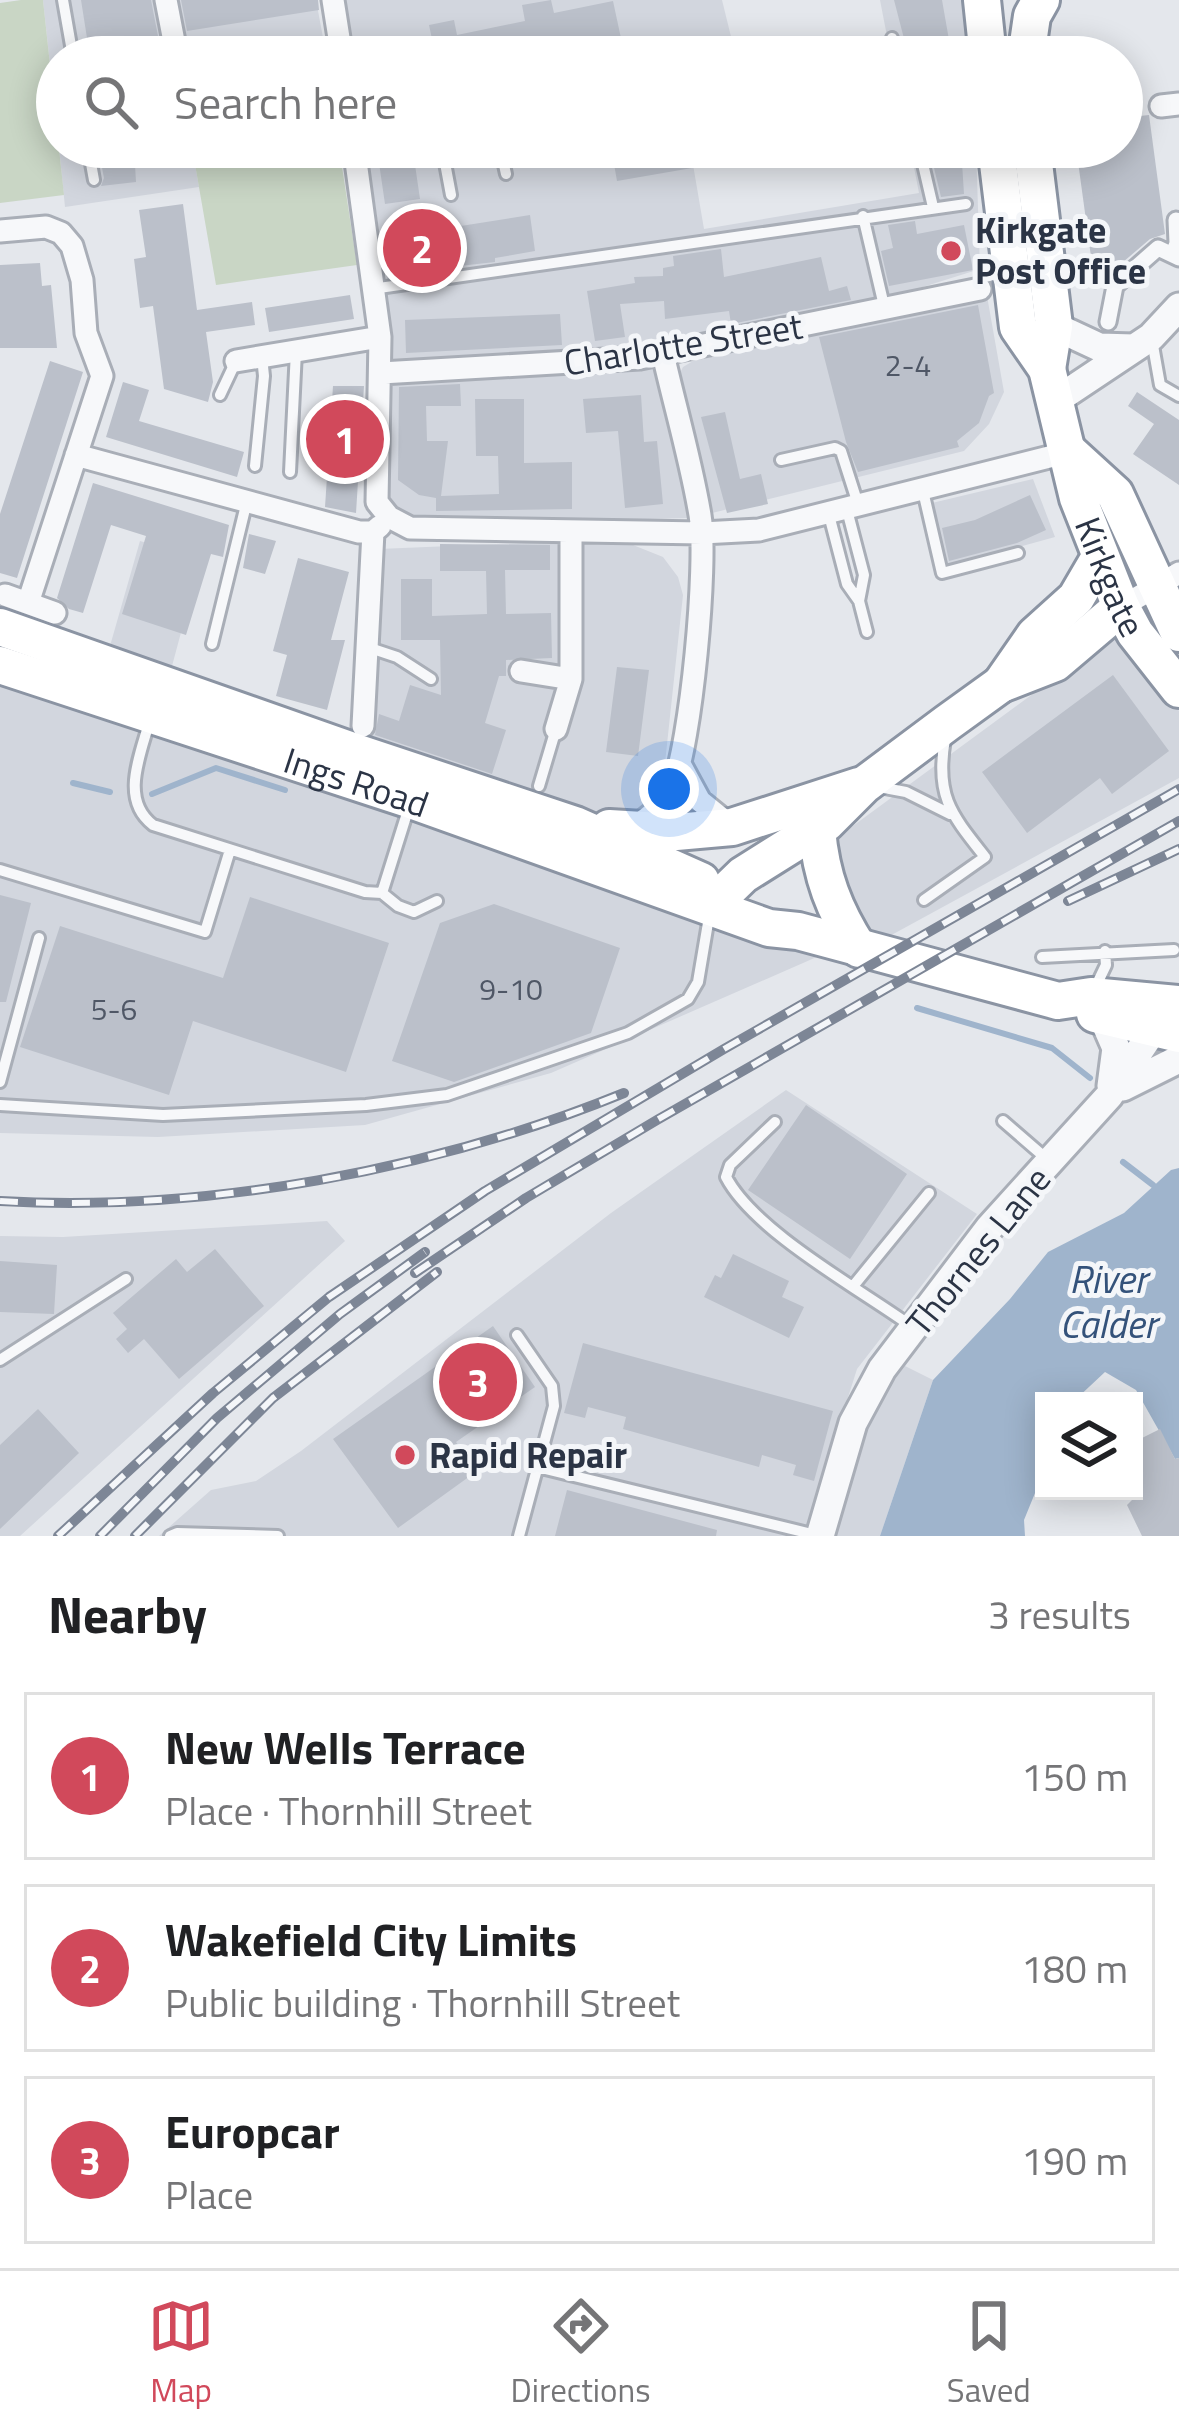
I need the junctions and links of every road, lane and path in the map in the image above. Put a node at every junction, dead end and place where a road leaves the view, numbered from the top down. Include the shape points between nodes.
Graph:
1 (63, 0) edge
2 (166, 0) edge
3 (333, 0) edge
4 (982, 0) edge
5 (1041, 0) edge
6 (69, 36) edge
7 (173, 36) edge
8 (339, 36) edge
9 (986, 36) edge
10 (1029, 36) edge
11 (92, 168) edge
12 (357, 168) edge
13 (446, 168) edge
14 (505, 168) edge
15 (924, 168) edge
16 (999, 168) edge
17 (1035, 168) edge
18 (506, 174) dead end
19 (94, 180) dead end
20 (452, 195) dead end
21 (966, 204) dead end
22 (933, 207) junction
23 (863, 216) junction
24 (1176, 220) dead end
25 (0, 231) edge
26 (1176, 256) edge
27 (372, 289) junction
28 (980, 289) dead end
29 (885, 310) junction
30 (1178, 310) edge
31 (1108, 322) dead end
32 (1054, 326) junction
33 (380, 337) junction
34 (1143, 342) junction
35 (296, 351) junction
36 (663, 353) junction
37 (262, 357) junction
38 (236, 362) joint
39 (382, 373) junction
40 (1051, 385) junction
41 (220, 395) dead end
42 (1179, 396) edge
43 (1069, 452) junction
44 (76, 455) junction
45 (781, 460) dead end
46 (256, 466) dead end
47 (290, 472) dead end
48 (935, 489) junction
49 (247, 502) junction
50 (845, 511) junction
51 (381, 525) junction
52 (571, 532) junction
53 (702, 533) junction
54 (1018, 553) dead end
55 (1100, 557) junction
56 (1167, 580) edge
57 (859, 602) junction
58 (1121, 607) junction
59 (11, 608) edge
60 (55, 614) dead end
61 (867, 632) dead end
62 (1179, 633) edge
63 (212, 644) dead end
64 (367, 647) junction
65 (0, 665) edge
66 (521, 671) dead end
67 (431, 679) dead end
68 (572, 679) junction
69 (1001, 685) junction
70 (1179, 689) edge
71 (151, 714) junction
72 (947, 724) junction
73 (363, 726) dead end
74 (556, 728) joint
75 (680, 764) junction
76 (864, 785) junction
77 (539, 786) dead end
78 (411, 800) junction
79 (953, 816) junction
80 (575, 824) junction
81 (732, 827) junction
82 (622, 829) junction
83 (817, 830) junction
84 (230, 850) junction
85 (0, 870) edge
86 (382, 893) junction
87 (717, 899) junction
88 (924, 900) dead end
89 (436, 901) dead end
90 (40, 938) dead end
91 (859, 950) junction
92 (1174, 950) dead end
93 (1106, 951) junction
94 (1042, 957) dead end
95 (1084, 1004) junction
96 (1173, 1011) edge
97 (1179, 1059) edge
98 (0, 1082) edge
99 (1109, 1096) junction
100 (0, 1105) edge
101 (1003, 1121) dead end
102 (776, 1122) dead end
103 (1050, 1162) junction
104 (929, 1193) dead end
105 (126, 1279) dead end
106 (854, 1285) junction
107 (914, 1328) junction
108 (517, 1335) dead end
109 (0, 1360) edge
110 (537, 1467) junction
111 (170, 1536) edge
112 (278, 1536) edge
113 (519, 1536) edge
114 (820, 1536) edge

1 - 6 lane
2 - 7 street
3 - 8 street
4 - 9 highway
5 - 10 highway
11 - 19 lane
12 - 27 street
13 - 20 lane
14 - 18 lane
15 - 22 lane
16 - 40 highway, Kirkgate via 1018,327
17 - 32 highway, Kirkgate
21 - 22 lane
22 - 23 lane
23 - 27 lane
23 - 29 lane
24 - 26 street
25 - 44 street via 46,227 72,246 102,376
26 - 31 street via 1158,248 1115,286
27 - 33 street
28 - 29 street, Charlotte Street
29 - 36 street, Charlotte Street
30 - 34 street
32 - 34 street via 1099,346
32 - 40 highway, Kirkgate
33 - 35 street
33 - 39 street
34 - 40 street
34 - 42 lane via 1160,385
35 - 37 street
35 - 47 lane
36 - 39 street, Charlotte Street
36 - 53 street
37 - 38 street
37 - 46 lane
38 - 41 lane
39 - 51 street via 375,486
40 - 43 highway, Kirkgate
43 - 48 street
43 - 55 highway, Kirkgate
43 - 56 highway, Kirkgate via 1115,494
44 - 49 street
44 - 59 street
45 - 50 lane via 841,451
48 - 50 street
48 - 54 lane via 942,573
49 - 51 street via 358,532
49 - 63 lane
50 - 53 street
50 - 57 lane via 864,575
50 - 57 lane via 847,584
51 - 52 street
51 - 64 street
52 - 53 street
52 - 68 street
53 - 75 street
55 - 58 highway, Kirkgate
55 - 69 highway, Ings Road via 1076,598 1035,635
56 - 58 street
56 - 62 highway, Kirkgate
57 - 61 lane
58 - 69 highway, Ings Road via 1055,663
58 - 70 highway, Kirkgate
59 - 60 street
59 - 80 highway, Ings Road via 361,754
64 - 67 lane
64 - 73 street
65 - 71 highway, Ings Road
66 - 68 street
68 - 74 street
69 - 72 highway, Ings Road
71 - 78 highway, Ings Road
71 - 84 lane via 135,778 139,810 154,824
72 - 76 highway, Ings Road
72 - 79 lane via 940,769
74 - 77 lane
75 - 81 street via 709,811
75 - 82 street via 656,812
76 - 79 lane via 906,792
76 - 81 highway, Ings Road
76 - 83 highway, Ings Road
78 - 86 lane
78 - 87 highway, Ings Road
79 - 88 lane via 985,857
80 - 82 highway, Ings Road
80 - 87 highway, Ings Road
81 - 82 highway, Ings Road
83 - 87 highway, Ings Road
83 - 91 highway via 820,870
84 - 85 lane via 205,932
84 - 86 lane
86 - 89 lane via 414,911
87 - 91 highway, Ings Road via 770,928
87 - 100 lane via 688,998 597,1045 447,1095 163,1115
90 - 98 lane
91 - 95 highway, Ings Road
92 - 93 lane
93 - 94 lane
93 - 95 lane
95 - 96 highway, Ings Road
95 - 99 street via 1116,1048
96 - 99 street, Thornes Lane
97 - 99 street
99 - 103 street, Thornes Lane
101 - 103 lane
102 - 106 lane via 726,1177 764,1224
103 - 107 street, Thornes Lane
104 - 106 lane
105 - 109 lane
106 - 107 lane
107 - 114 street, Thornes Lane via 853,1423
108 - 110 lane via 552,1386
110 - 113 lane
110 - 114 lane
111 - 112 lane

